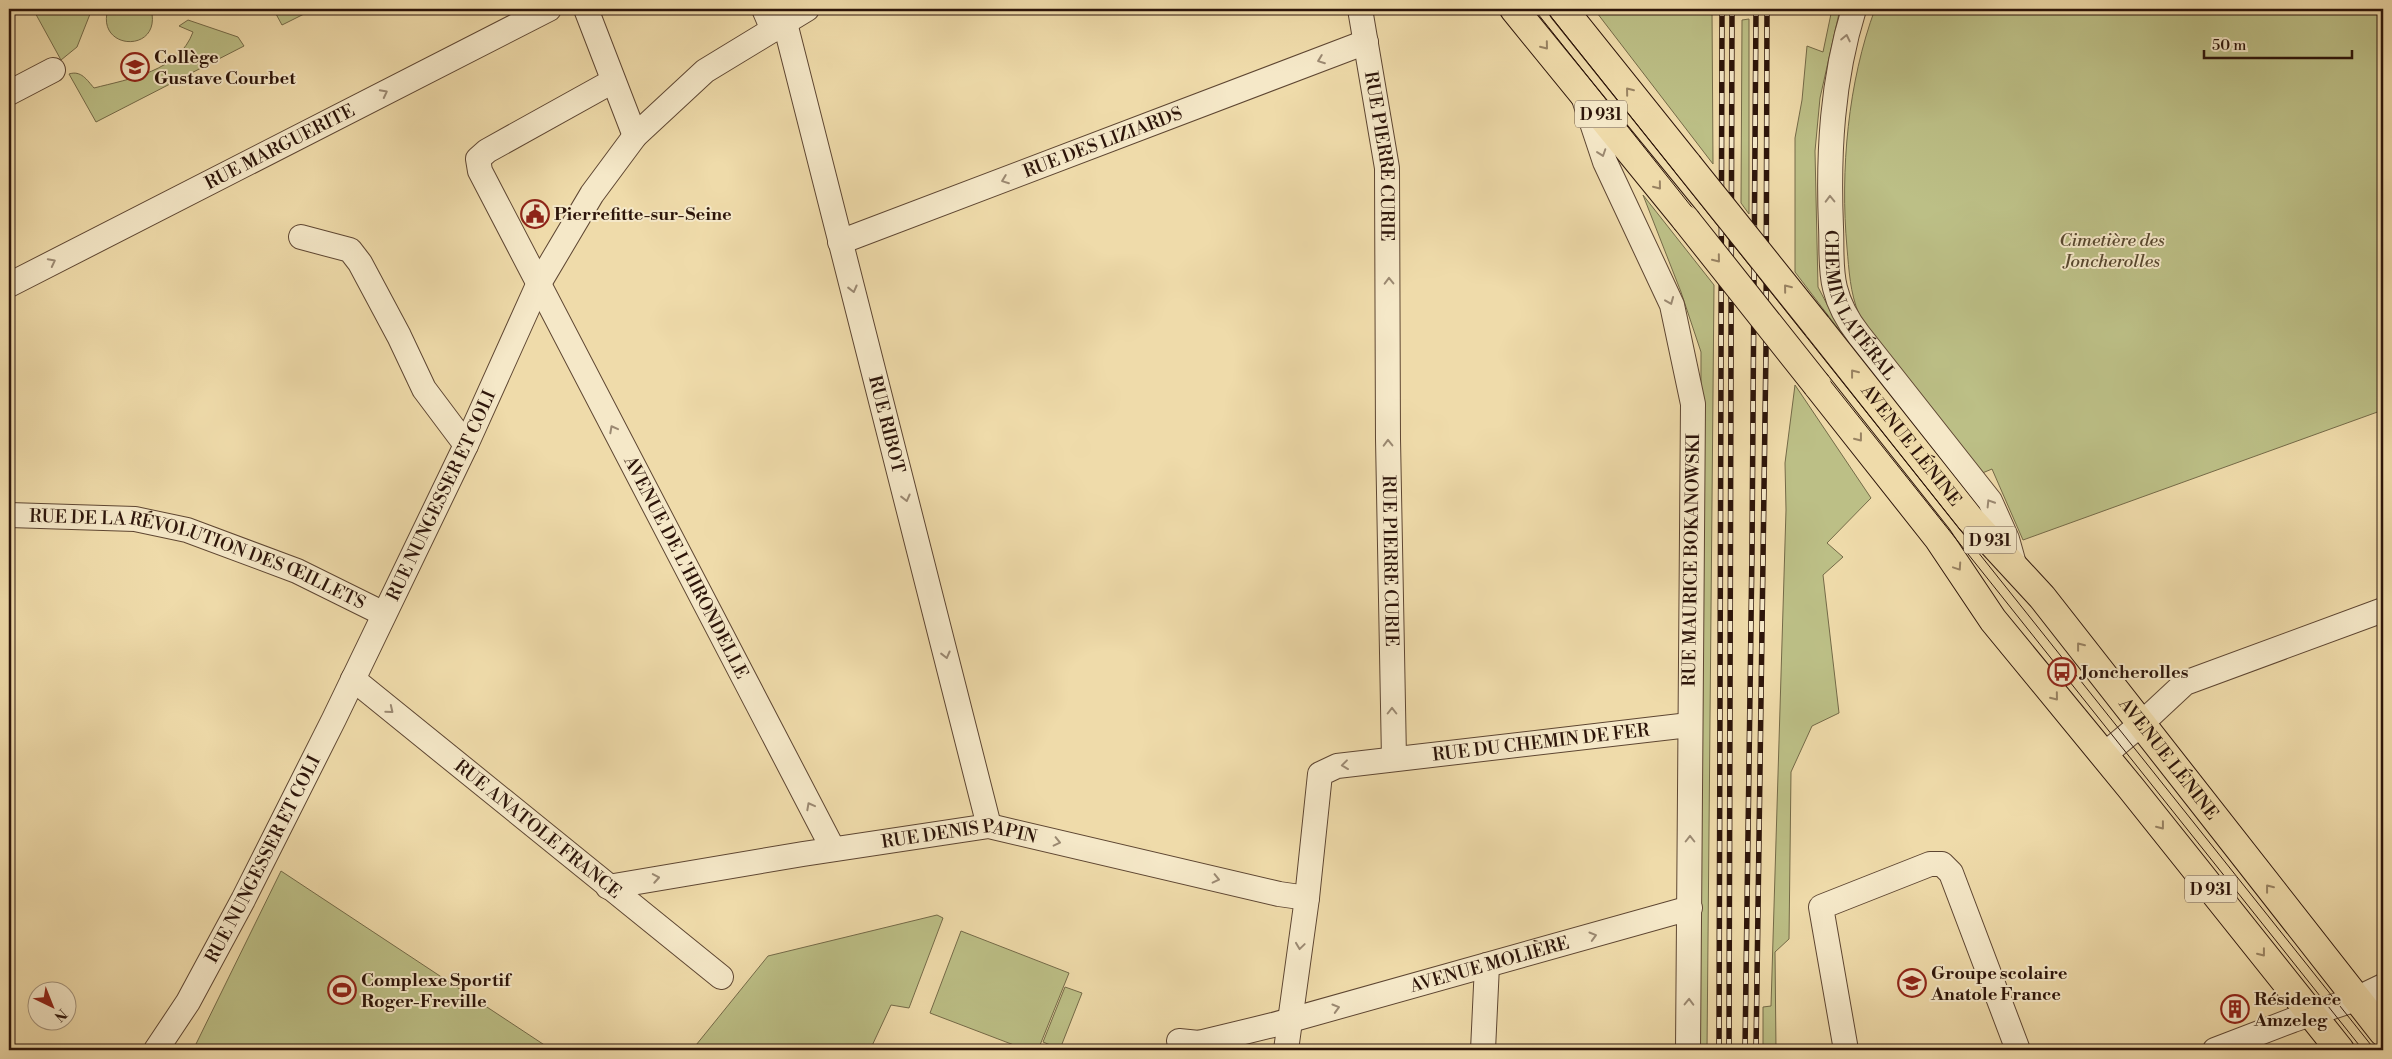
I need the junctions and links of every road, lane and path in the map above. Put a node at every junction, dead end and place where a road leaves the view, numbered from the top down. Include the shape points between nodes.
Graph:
1 (549, 9) edge
2 (586, 9) edge
3 (807, 9) edge
4 (1360, 9) edge
5 (1514, 9) edge
6 (1564, 9) edge
7 (1854, 9) edge
8 (774, 20) edge
9 (1366, 42) junction
10 (53, 70) dead end
11 (613, 81) junction
12 (1581, 90) junction
13 (9, 93) edge
14 (635, 136) junction
15 (301, 237) dead end
16 (840, 242) junction
17 (9, 285) edge
18 (538, 285) junction
19 (466, 445) junction
20 (9, 515) edge
21 (2014, 564) junction
22 (2383, 610) edge
23 (384, 614) junction
24 (353, 679) junction
25 (2141, 724) junction
26 (1689, 725) junction
27 (2104, 755) junction
28 (1394, 759) junction
29 (989, 826) junction
30 (833, 849) junction
31 (608, 886) junction
32 (1307, 898) junction
33 (1690, 908) junction
34 (1487, 966) junction
35 (721, 977) dead end
36 (2383, 986) edge
37 (2356, 999) junction
38 (2310, 1014) junction
39 (1289, 1021) junction
40 (2383, 1032) edge
41 (1179, 1041) dead end
42 (156, 1050) edge
43 (1286, 1050) edge
44 (1483, 1050) edge
45 (1688, 1050) edge
46 (1846, 1050) edge
47 (2018, 1050) edge
48 (2215, 1050) edge
49 (2340, 1050) edge

17 -> 1 street, RUE MARGUERITE
2 - 11 street
3 - 8 street, RUE NUNGESSER ET COLI
4 - 9 street, RUE PIERRE CURIE
5 -> 12 main road, D 931
21 -> 6 main road, AVENUE LÉNINE / D 931, bridge via 1970,519
21 -> 7 street, CHEMIN LATÉRAL via 2005,532 1990,501 1854,328 1835,288 1830,136 1834,101
8 - 14 street, RUE NUNGESSER ET COLI via 705,71
8 - 16 street, RUE RIBOT
9 -> 16 street, RUE DES LIZIARDS
28 -> 9 street, RUE PIERRE CURIE via 1387,168
10 - 13 street
11 - 14 street
11 - 18 street, AVENUE DE L'HIRONDELLE via 478,159 480,171
12 -> 26 street, RUE MAURICE BOKANOWSKI via 1605,162 1672,304 1693,404
12 -> 27 main road, AVENUE LÉNINE / D 931, bridge via 1938,538 1993,620
14 - 18 street, RUE NUNGESSER ET COLI via 592,194
15 - 19 street via 350,250 424,389
16 -> 29 street, RUE RIBOT
18 - 19 street, RUE NUNGESSER ET COLI
30 -> 18 street, AVENUE DE L'HIRONDELLE
19 - 23 street, RUE NUNGESSER ET COLI
20 - 23 street, RUE DE LA RÉVOLUTION DES ŒILLETS via 135,520 187,530 297,571
25 -> 21 main road, AVENUE LÉNINE / D 931
22 - 25 street via 2185,683
23 - 24 street, RUE NUNGESSER ET COLI
24 -> 31 street, RUE ANATOLE FRANCE
24 - 42 street, RUE NUNGESSER ET COLI via 244,900 188,1002
25 - 27 street
37 -> 25 main road, AVENUE LÉNINE / D 931
26 - 28 street, RUE DU CHEMIN DE FER
33 -> 26 street, RUE MAURICE BOKANOWSKI
27 -> 38 main road, AVENUE LÉNINE / D 931
28 -> 32 street via 1337,766 1320,774
29 - 30 street, RUE DENIS PAPIN
29 -> 32 street, RUE DENIS PAPIN
31 -> 30 street, RUE DENIS PAPIN
31 - 35 street, RUE ANATOLE FRANCE
32 -> 39 street
34 -> 33 street, AVENUE MOLIÈRE
45 -> 33 street, RUE MAURICE BOKANOWSKI
39 -> 34 street, AVENUE MOLIÈRE
34 - 44 street
36 - 37 street
37 - 38 street
37 - 40 main road, AVENUE LÉNINE / D 931
38 - 48 street
38 - 49 main road, AVENUE LÉNINE / D 931
39 - 41 street, AVENUE MOLIÈRE via 1199,1043
39 - 43 street
46 - 47 street via 1821,907 1930,864 1942,864 1951,873

